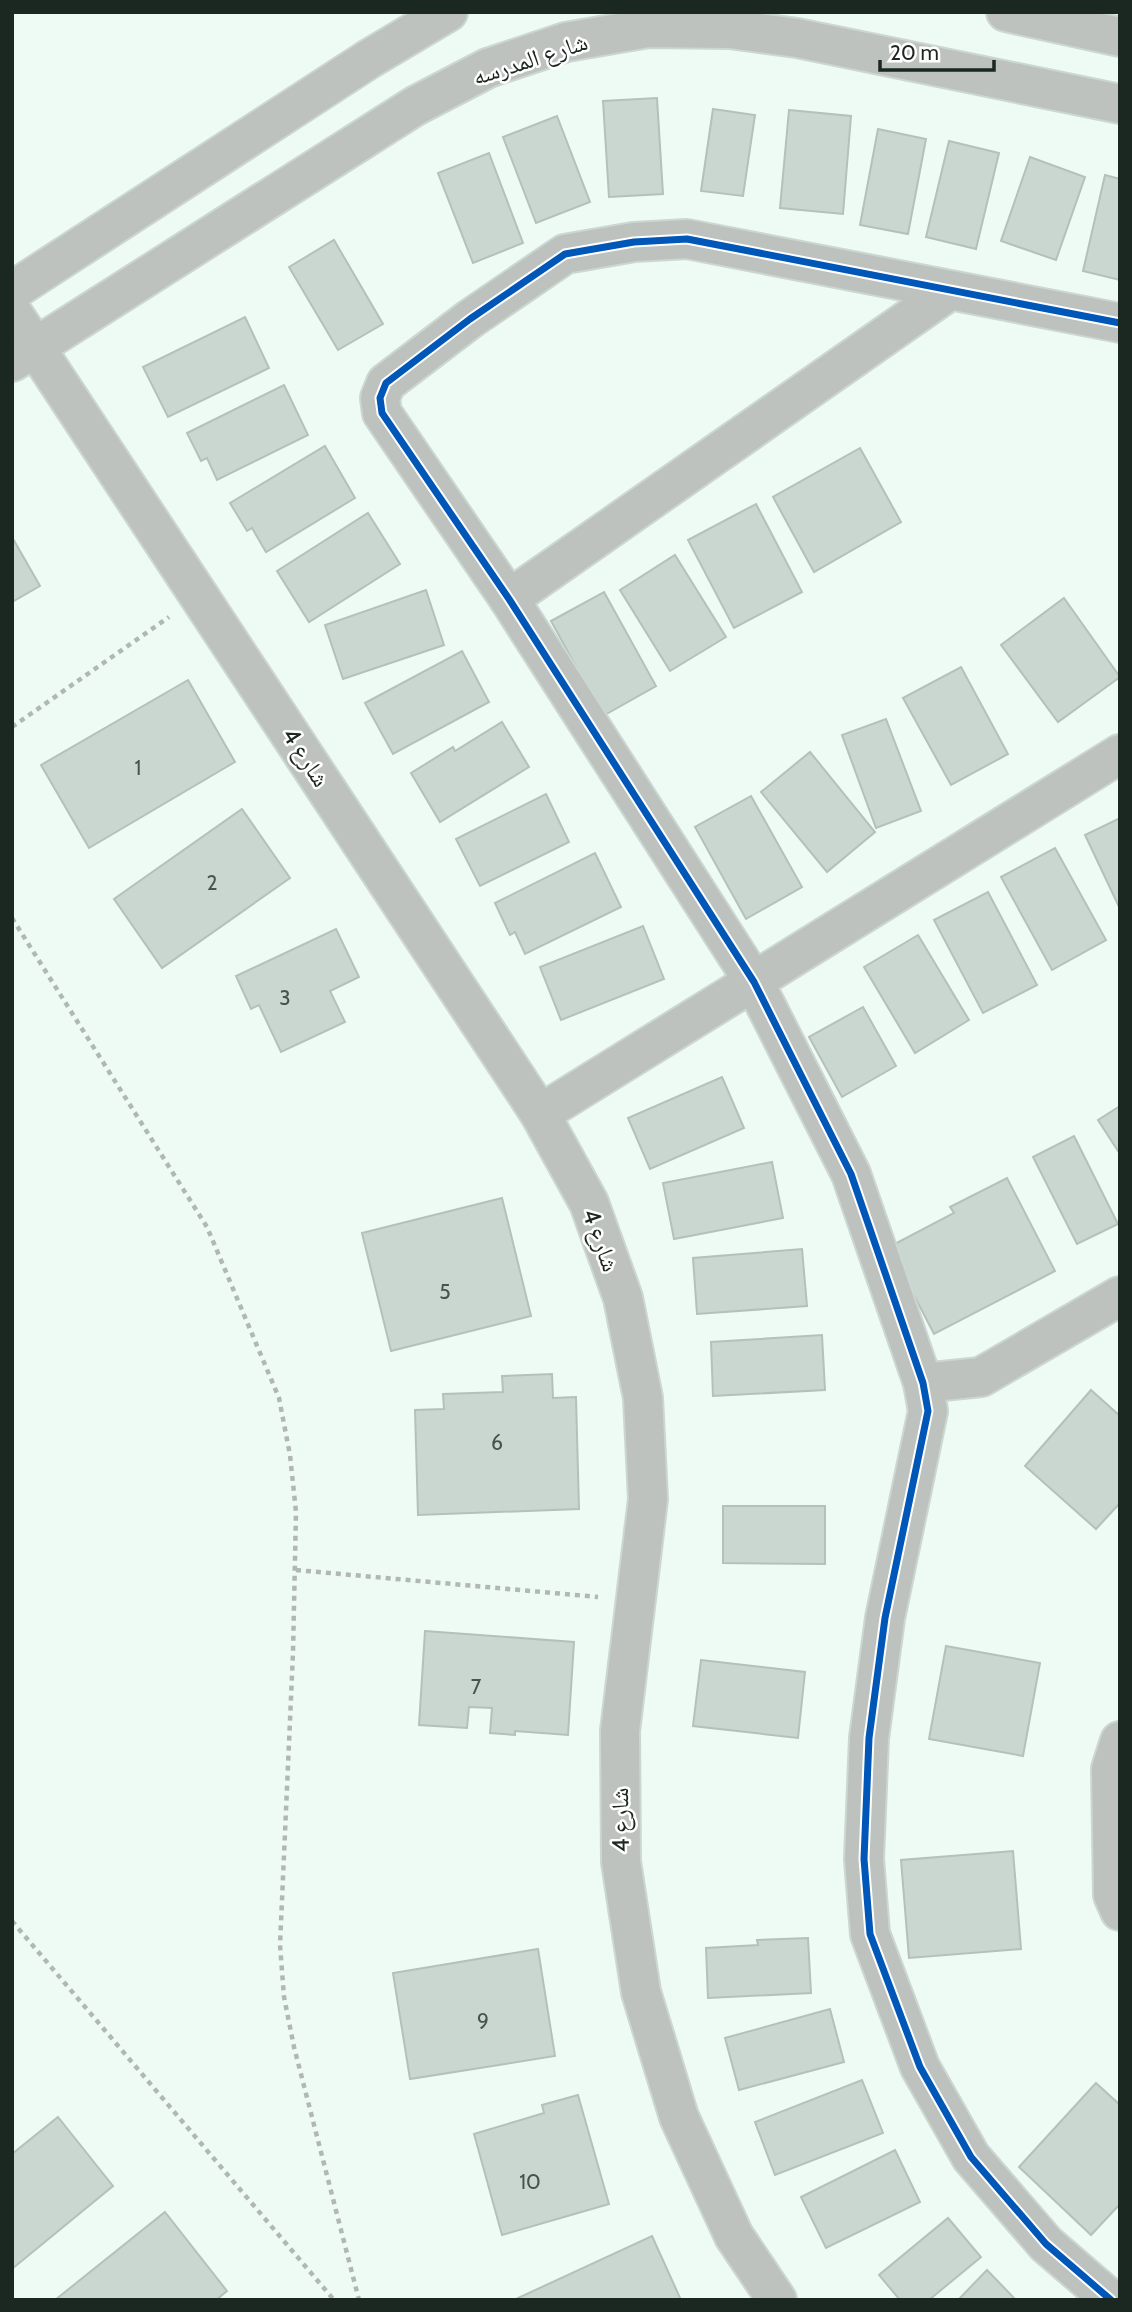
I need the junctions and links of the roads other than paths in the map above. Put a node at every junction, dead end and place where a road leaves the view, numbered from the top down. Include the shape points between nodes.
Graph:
1 (448, 12) edge
2 (1006, 12) edge
3 (799, 25) edge
4 (1120, 37) edge
5 (1120, 104) edge
6 (949, 290) junction
7 (12, 291) edge
8 (12, 312) edge
9 (1120, 323) edge
10 (24, 354) edge
11 (509, 598) junction
12 (1120, 754) edge
13 (754, 982) junction
14 (540, 1114) junction
15 (1120, 1296) edge
16 (923, 1383) junction
17 (1120, 1741) edge
18 (1120, 1911) edge
19 (777, 2300) edge
20 (1111, 2300) edge

1 - 7 street
2 - 4 street
3 - 5 street, شارع المدرسه
3 - 10 street, شارع المدرسه via 648,29 566,42 488,68 415,106
6 - 9 street
6 - 11 street
6 - 11 street via 687,239 634,242 565,254 470,319 386,383 380,398 382,413
8 - 10 street, شارع 4
10 - 14 street, شارع 4 via 200,596
11 - 13 street
12 - 13 street
13 - 14 street
13 - 16 street via 851,1174
14 - 19 street, شارع 4 via 589,1203 623,1298 640,1385 648,1499 620,1731 621,1862 641,1992 679,2117 734,2236
15 - 16 street via 981,1377
16 - 20 street via 928,1411 885,1618 869,1738 864,1859 870,1934 920,2067 971,2157 1046,2244
17 - 18 street via 1111,1769 1114,1895

